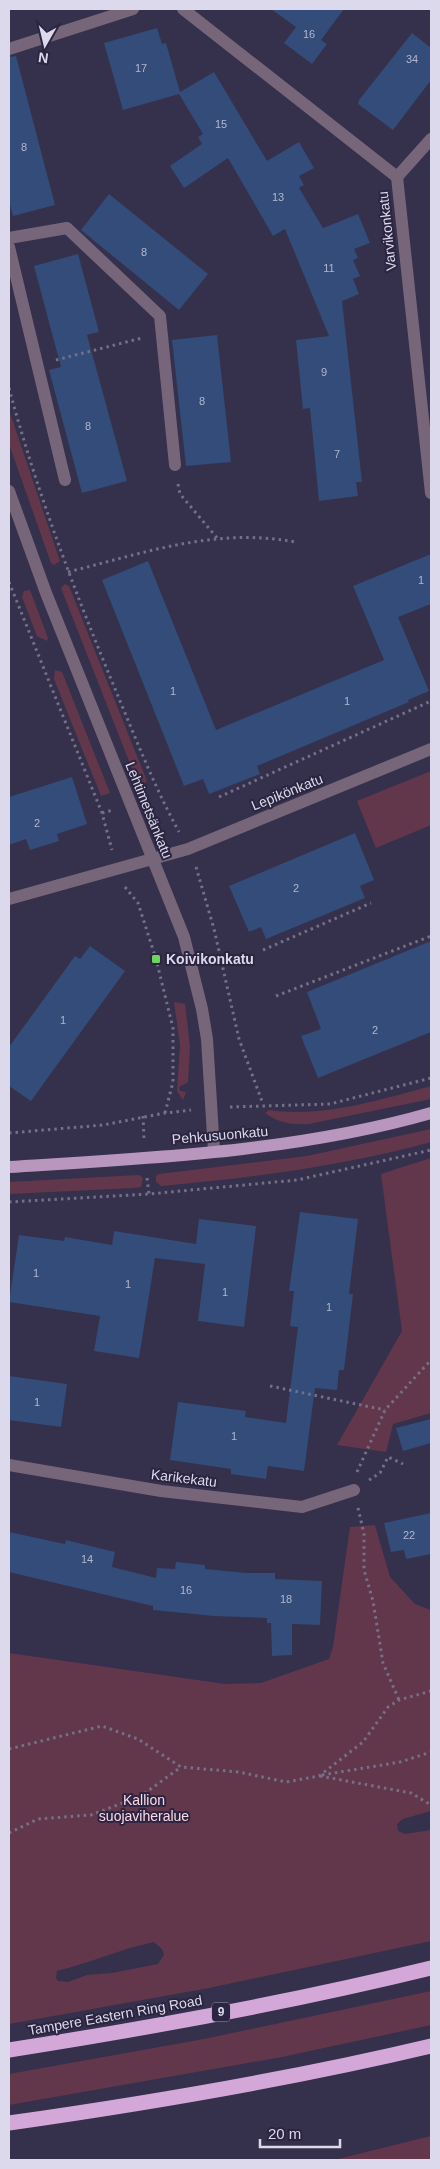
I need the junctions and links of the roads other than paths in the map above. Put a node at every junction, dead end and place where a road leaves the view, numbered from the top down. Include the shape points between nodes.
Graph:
1 (133, 9) edge
2 (183, 9) edge
3 (9, 49) edge
4 (431, 139) edge
5 (396, 177) junction
6 (9, 238) edge
7 (9, 247) edge
8 (175, 465) road end
9 (65, 480) dead end
10 (9, 490) edge
11 (431, 493) edge
12 (431, 749) edge
13 (153, 860) junction
14 (9, 899) edge
15 (431, 1113) edge
16 (214, 1152) junction
17 (9, 1166) edge
18 (9, 1465) edge
19 (354, 1490) road end
20 (431, 1968) edge
21 (431, 2046) edge
22 (9, 2050) edge
23 (9, 2123) edge

1 - 3 street
2 - 5 street, Varvikonkatu
4 - 5 street
5 - 11 street, Varvikonkatu
6 - 8 street via 67,228 160,316
7 - 9 street
10 - 13 street, Lehtimetsänkatu via 46,593
12 - 13 street, Lepikönkatu
13 - 14 street
13 - 16 street, Lehtimetsänkatu via 184,937 202,1009 207,1038
15 - 16 main road, Pehkusuonkatu via 297,1142
16 - 17 main road, Pehkusuonkatu
18 - 19 street, Karikekatu via 161,1491 302,1507
20 - 22 highway, Tampere Eastern Ring Road / 9 via 358,1986
21 - 23 highway via 370,2061 126,2106

